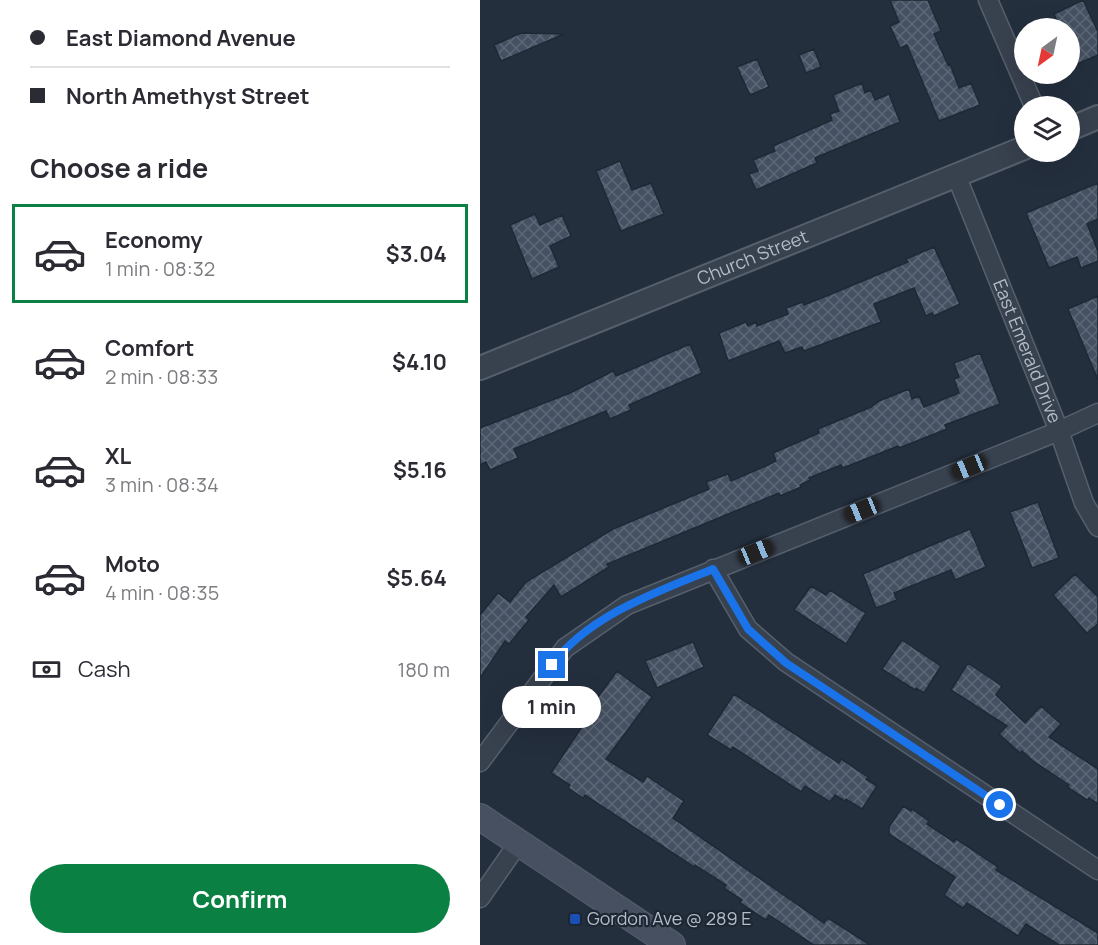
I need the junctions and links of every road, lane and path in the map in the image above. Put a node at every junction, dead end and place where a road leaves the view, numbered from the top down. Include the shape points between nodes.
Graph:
1 (988, 0) edge
2 (1030, 96) edge
3 (1098, 117) edge
4 (1080, 125) edge
5 (1014, 151) edge
6 (956, 175) junction
7 (480, 368) edge
8 (1098, 413) edge
9 (1059, 431) junction
10 (1098, 527) edge
11 (713, 569) junction
12 (480, 762) edge
13 (480, 817) edge
14 (519, 842) junction
15 (1098, 870) edge
16 (480, 898) edge
17 (672, 945) edge

1 - 2 street
3 - 4 street
5 - 6 street, Church Street
6 - 7 street, Church Street
6 - 9 street, East Emerald Drive
8 - 9 street
9 - 10 street, East Emerald Drive via 1084,503
9 - 11 street
11 - 12 street via 627,605 565,648
11 - 15 street via 748,629 786,663
13 - 14 main road
14 - 16 street
14 - 17 main road

